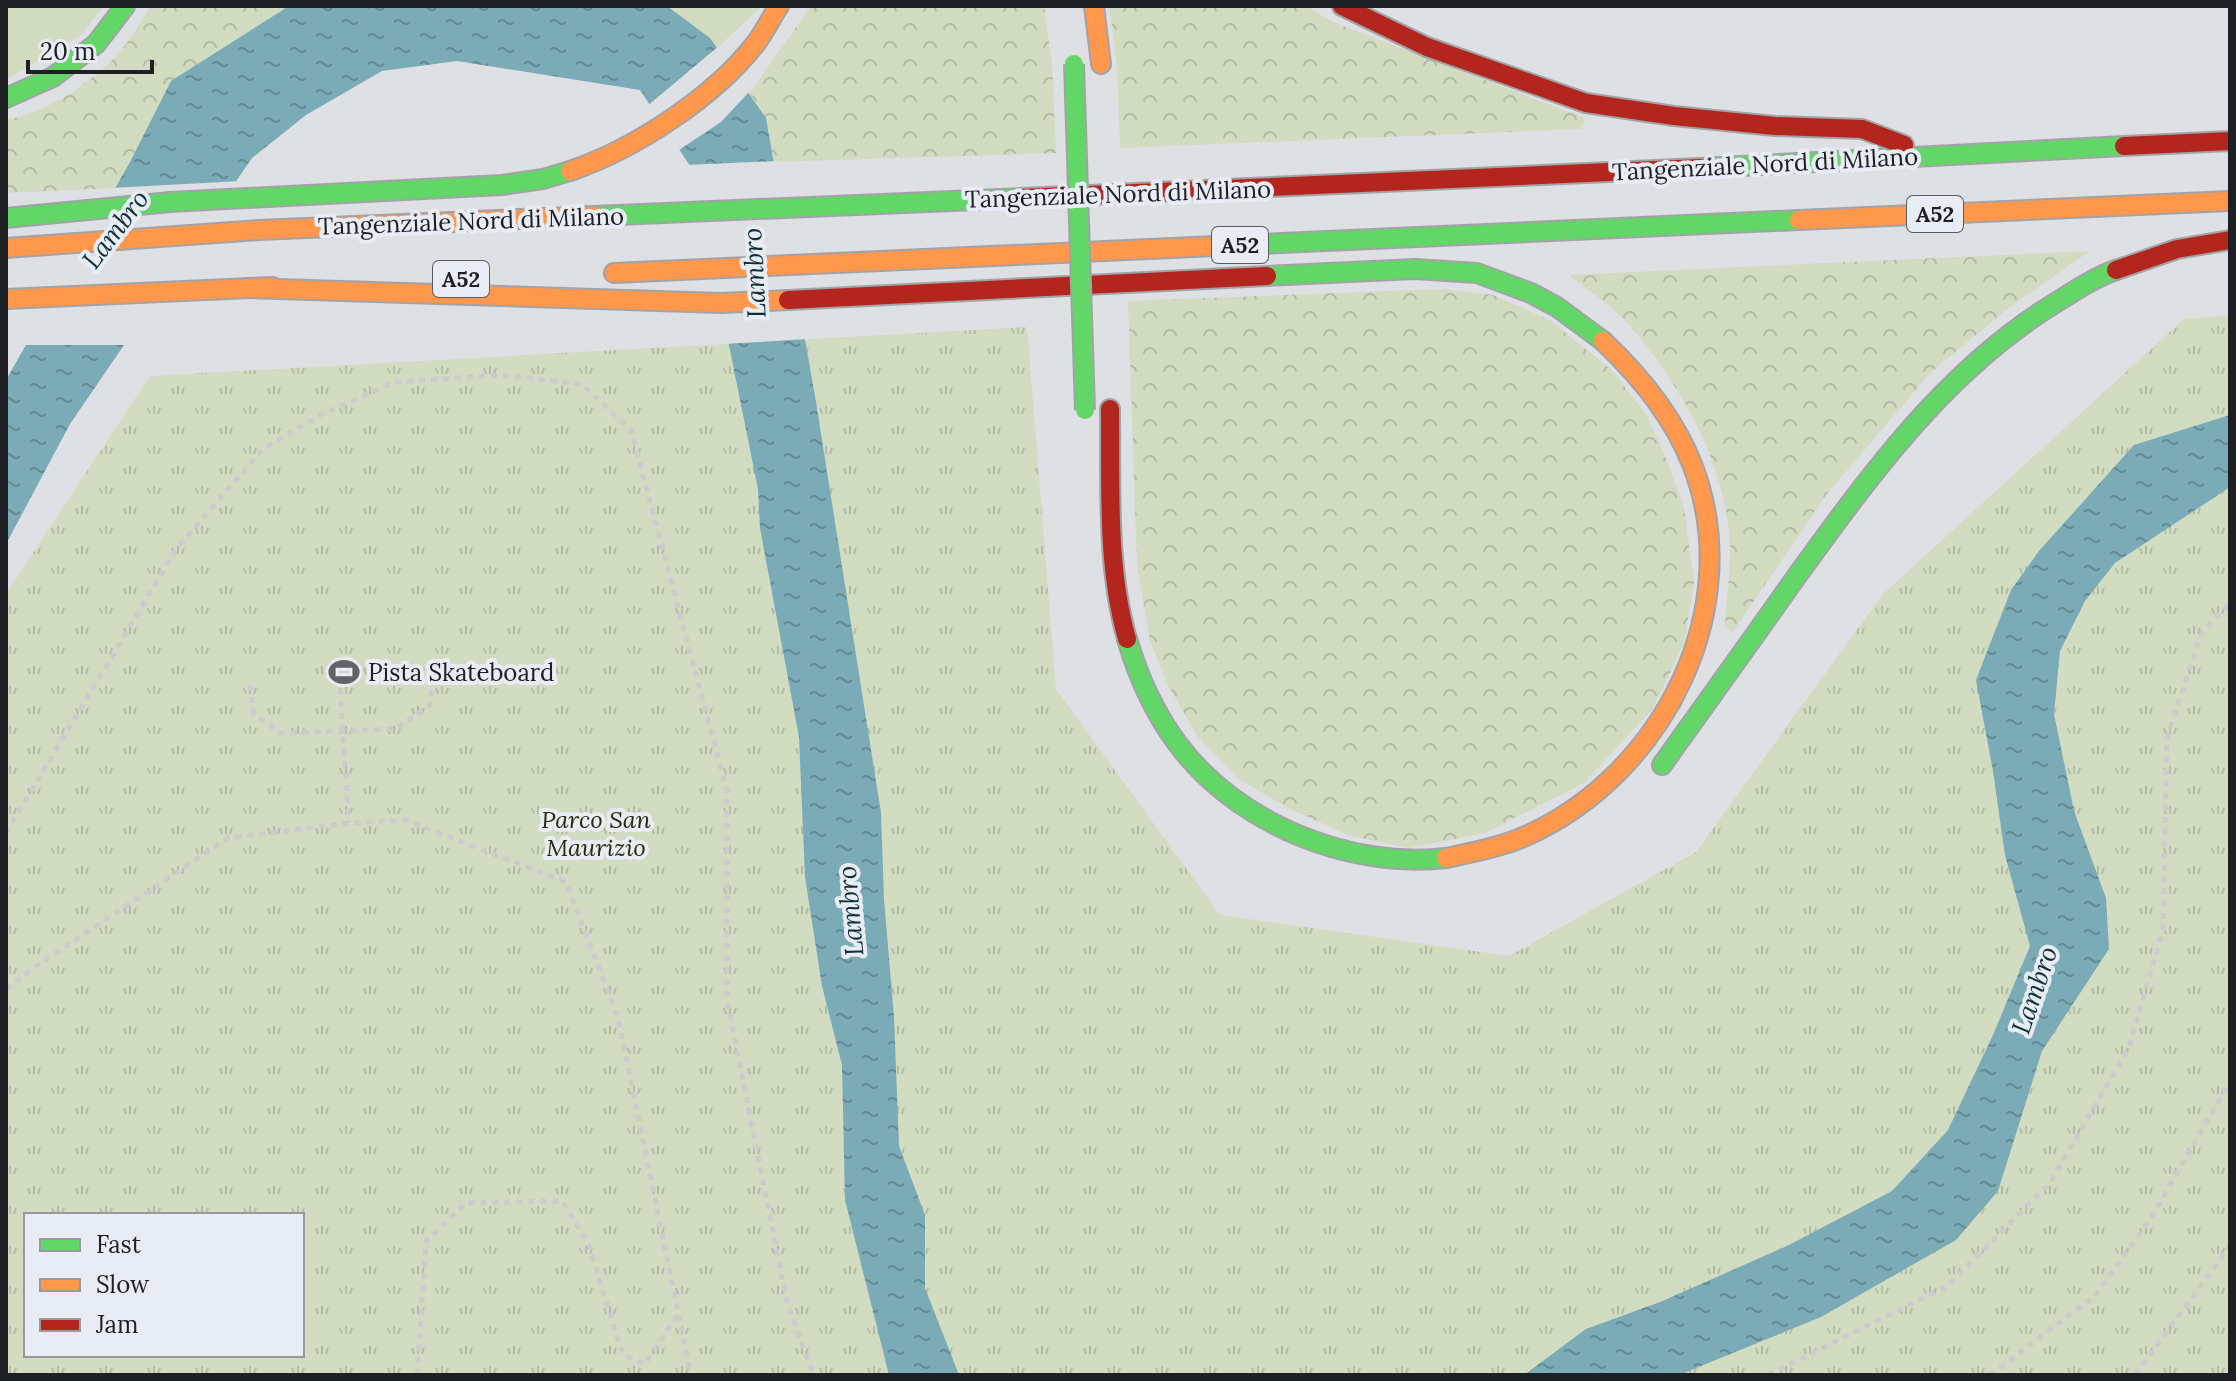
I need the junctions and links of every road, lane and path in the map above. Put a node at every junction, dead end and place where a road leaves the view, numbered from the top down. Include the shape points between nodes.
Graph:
1 (125, 6) edge
2 (779, 6) edge
3 (1094, 6) edge
4 (1342, 6) edge
5 (1073, 56) dead end
6 (1101, 71) dead end
7 (6, 98) edge
8 (2230, 141) edge
9 (1927, 155) junction
10 (1106, 177) dead end
11 (2230, 201) edge
12 (1107, 208) dead end
13 (6, 218) edge
14 (1107, 239) dead end
15 (2230, 240) edge
16 (6, 248) edge
17 (596, 274) dead end
18 (500, 277) dead end
19 (246, 288) junction
20 (6, 299) edge
21 (1108, 301) dead end
22 (1110, 402) dead end
23 (1085, 418) dead end
24 (2230, 603) edge
25 (434, 675) dead end
26 (250, 685) dead end
27 (340, 689) dead end
28 (342, 731) junction
29 (1649, 779) dead end
30 (349, 823) junction
31 (6, 833) edge
32 (6, 989) edge
33 (2230, 1081) edge
34 (2230, 1246) edge
35 (679, 1313) junction
36 (417, 1375) edge
37 (691, 1375) edge
38 (813, 1375) edge
39 (1768, 1375) edge
40 (1990, 1375) edge
41 (2135, 1375) edge

1 - 7 main road via 96,44 53,77
2 - 13 main road via 754,45 717,83 609,157 555,177 502,185 170,202
3 - 6 main road
4 - 9 main road via 1427,47 1586,103 1775,126 1862,129
5 - 23 main road, bridge
8 - 9 main road, Tangenziale Nord di Milano
9 - 16 main road, Tangenziale Nord di Milano via 259,230
10 - 12 main road
11 - 17 main road, A52
14 - 21 main road
15 - 29 main road via 2177,249 2097,277 1973,363 1852,500
18 - 19 main road, A52
19 - 20 main road, A52
19 - 22 main road via 721,303 1415,269 1473,272 1522,288 1569,313 1647,386 1676,431 1698,482 1708,538 1707,595 1698,642 1678,689 1654,728 1593,797 1556,821 1485,850 1403,860 1360,854 1261,819 1219,790 1182,753 1132,660 1115,560
24 - 39 path via 2202,632 2167,737 2163,930 2128,1050 2049,1184 1946,1287
25 - 28 path via 430,705 395,729
26 - 28 path via 254,714 280,733
27 - 28 path
28 - 30 path
30 - 32 path via 228,838
30 - 35 path via 405,820 566,882 618,1018
31 - 38 path via 177,548 263,449 320,415 395,382 502,375 581,384 631,430 727,791 727,1000 787,1302
33 - 40 path via 2151,1218 2095,1296
34 - 41 path
35 - 36 path via 645,1364 623,1355 588,1243 562,1201 466,1203 426,1241
35 - 37 path

